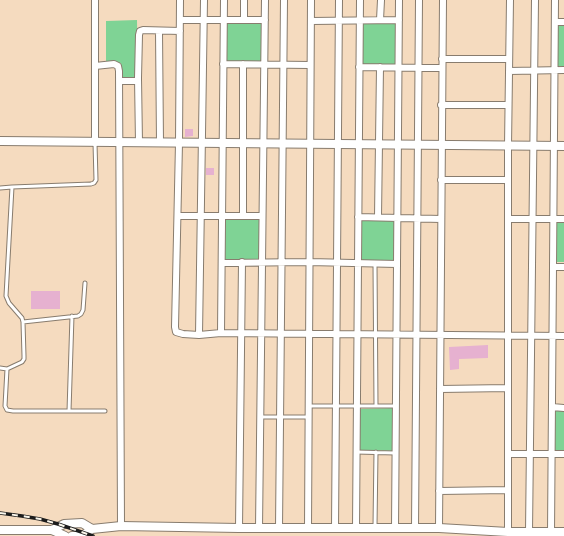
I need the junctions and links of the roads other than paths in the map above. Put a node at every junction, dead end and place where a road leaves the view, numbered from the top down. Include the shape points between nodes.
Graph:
1 (95, 0) edge
2 (180, 0) edge
3 (204, 0) edge
4 (224, 0) edge
5 (244, 0) edge
6 (265, 0) edge
7 (284, 0) edge
8 (311, 0) edge
9 (339, 0) edge
10 (360, 0) edge
11 (381, 0) edge
12 (399, 0) edge
13 (419, 0) edge
14 (442, 0) edge
15 (510, 0) edge
16 (535, 0) edge
17 (555, 0) edge
18 (180, 20) junction
19 (203, 20) junction
20 (224, 20) junction
21 (244, 20) junction
22 (265, 20) junction
23 (360, 20) junction
24 (380, 20) junction
25 (399, 20) junction
26 (311, 21) junction
27 (339, 21) junction
28 (555, 22) junction
29 (564, 22) edge
30 (159, 31) junction
31 (180, 31) junction
32 (442, 59) junction
33 (509, 59) junction
34 (223, 64) junction
35 (244, 64) junction
36 (264, 64) junction
37 (283, 64) junction
38 (310, 65) junction
39 (95, 66) junction
40 (359, 67) junction
41 (380, 67) junction
42 (399, 67) junction
43 (419, 68) junction
44 (442, 68) junction
45 (534, 70) junction
46 (555, 70) junction
47 (564, 70) edge
48 (509, 71) junction
49 (119, 81) junction
50 (138, 81) junction
51 (441, 105) junction
52 (508, 105) junction
53 (0, 141) edge
54 (95, 143) junction
55 (119, 143) junction
56 (139, 143) junction
57 (160, 143) junction
58 (179, 143) junction
59 (202, 144) junction
60 (223, 144) junction
61 (243, 144) junction
62 (263, 144) junction
63 (283, 144) junction
64 (310, 144) junction
65 (338, 144) junction
66 (359, 145) junction
67 (379, 145) junction
68 (398, 145) junction
69 (418, 145) junction
70 (441, 145) junction
71 (508, 146) junction
72 (534, 146) junction
73 (554, 146) junction
74 (564, 146) edge
75 (441, 180) junction
76 (508, 180) junction
77 (0, 188) edge
78 (12, 188) junction
79 (178, 216) junction
80 (201, 216) junction
81 (222, 216) junction
82 (243, 216) junction
83 (262, 216) junction
84 (358, 216) junction
85 (378, 217) junction
86 (397, 218) junction
87 (418, 218) junction
88 (441, 219) junction
89 (508, 219) junction
90 (533, 219) junction
91 (554, 219) junction
92 (564, 219) edge
93 (222, 262) junction
94 (242, 262) junction
95 (262, 262) junction
96 (282, 262) junction
97 (310, 262) junction
98 (337, 263) junction
99 (358, 263) junction
100 (375, 264) junction
101 (397, 264) junction
102 (553, 267) junction
103 (564, 267) edge
104 (85, 283) dead end
105 (72, 316) junction
106 (23, 322) junction
107 (221, 332) junction
108 (242, 333) junction
109 (261, 333) junction
110 (281, 333) junction
111 (309, 334) junction
112 (336, 334) junction
113 (357, 334) junction
114 (376, 334) junction
115 (396, 334) junction
116 (199, 335) junction
117 (417, 335) junction
118 (440, 335) junction
119 (508, 336) junction
120 (532, 336) junction
121 (552, 336) junction
122 (564, 336) edge
123 (0, 368) edge
124 (6, 369) junction
125 (508, 388) junction
126 (440, 389) junction
127 (309, 406) junction
128 (336, 406) junction
129 (357, 406) junction
130 (376, 406) junction
131 (396, 406) junction
132 (552, 407) junction
133 (564, 408) edge
134 (69, 411) junction
135 (105, 411) dead end
136 (260, 417) junction
137 (280, 417) junction
138 (309, 417) junction
139 (356, 452) junction
140 (376, 452) junction
141 (395, 453) junction
142 (508, 454) junction
143 (531, 454) junction
144 (552, 454) junction
145 (564, 454) edge
146 (439, 490) junction
147 (508, 490) junction
148 (121, 526) junction
149 (239, 528) junction
150 (259, 528) junction
151 (279, 528) junction
152 (308, 528) junction
153 (335, 528) junction
154 (356, 528) junction
155 (375, 528) junction
156 (394, 528) junction
157 (416, 528) junction
158 (439, 528) junction
159 (92, 529) junction
160 (0, 530) edge
161 (52, 530) junction
162 (508, 532) junction
163 (529, 532) junction
164 (550, 532) junction
165 (564, 532) edge
166 (65, 536) edge
167 (72, 536) edge

1 - 39 street
2 - 18 street
3 - 19 street
4 - 20 street
5 - 21 street
6 - 22 street
7 - 37 street
8 - 26 street
9 - 27 street
10 - 23 street
11 - 24 street
12 - 25 street
13 - 43 street
14 - 32 street
15 - 33 street
16 - 45 street
17 - 28 street
18 - 19 street
18 - 31 street
19 - 20 street
19 - 59 street
20 - 21 street
20 - 34 street
21 - 22 street
22 - 36 street
23 - 24 street
23 - 27 street
23 - 40 street
24 - 25 street
25 - 42 street
26 - 27 street
26 - 38 street
27 - 65 street
28 - 29 street
28 - 46 street
30 - 31 street
30 - 50 street via 140,31
30 - 57 street
31 - 58 street
32 - 33 street
32 - 44 street
33 - 48 street
34 - 35 street
34 - 60 street
35 - 36 street
35 - 61 street
36 - 37 street
36 - 62 street
37 - 38 street
37 - 63 street
38 - 64 street
39 - 49 street via 118,66
39 - 54 street
40 - 41 street
40 - 66 street
41 - 42 street
41 - 67 street
42 - 43 street
42 - 68 street
43 - 44 street
43 - 69 street
44 - 51 street
45 - 46 street
45 - 48 street
45 - 72 street
46 - 47 street
46 - 73 street
48 - 52 street
49 - 50 street
49 - 55 street
50 - 56 street
51 - 52 street
51 - 70 street
52 - 71 street
53 - 54 street
54 - 55 street
54 - 78 lane via 94,183
55 - 56 street
55 - 148 street
56 - 57 street
57 - 58 street
58 - 59 street
58 - 79 street
59 - 60 street
59 - 80 street
60 - 61 street
60 - 81 street
61 - 62 street
61 - 82 street
62 - 63 street
62 - 83 street
63 - 64 street
63 - 96 street
64 - 65 street
64 - 97 street
65 - 66 street
65 - 98 street
66 - 67 street
66 - 84 street
67 - 68 street
67 - 85 street
68 - 69 street
68 - 86 street
69 - 70 street
69 - 87 street
70 - 71 street
70 - 75 street
71 - 72 street
71 - 76 street
72 - 73 street
72 - 90 street
73 - 74 street
73 - 91 street
75 - 76 street
75 - 88 street
76 - 89 street
77 - 78 lane
78 - 106 lane via 6,296
79 - 80 street
79 - 116 street via 175,327 176,332
80 - 81 street
80 - 116 street
81 - 82 street
81 - 93 street
82 - 83 street
83 - 95 street
84 - 85 street
84 - 99 street
85 - 86 street
86 - 87 street
86 - 101 street
87 - 88 street
87 - 117 street
88 - 118 street
89 - 90 street
89 - 119 street
90 - 91 street
90 - 120 street
91 - 92 street
91 - 102 street
93 - 94 street
93 - 107 street
94 - 95 street
94 - 108 street
95 - 96 street
95 - 109 street
96 - 97 street
96 - 110 street
97 - 98 street
97 - 111 street
98 - 99 street
98 - 112 street
99 - 100 street
99 - 113 street
100 - 101 street
100 - 114 lane
101 - 115 street
102 - 103 street
102 - 121 street
104 - 105 lane via 83,310 78,316
105 - 106 lane
105 - 134 lane
106 - 124 lane via 24,360
107 - 108 street
107 - 116 street
108 - 109 street
108 - 149 street
109 - 110 street
109 - 136 street
110 - 111 street
110 - 137 street
111 - 112 street
111 - 127 street
112 - 113 street
112 - 128 street
113 - 114 street
113 - 129 street
114 - 115 street
114 - 130 lane
115 - 117 street
115 - 131 street
117 - 118 street
117 - 157 street
118 - 119 street
118 - 126 street
119 - 120 street
119 - 125 street
120 - 121 street
120 - 143 street
121 - 122 street
121 - 132 street
123 - 124 lane
124 - 134 lane via 7,410
125 - 126 street
125 - 142 street
126 - 146 street
127 - 128 lane
127 - 138 street
128 - 129 lane
128 - 153 street
129 - 130 lane
129 - 139 street
130 - 131 lane
131 - 141 street
132 - 133 street
132 - 144 street
134 - 135 lane
136 - 137 lane
136 - 150 street
137 - 138 lane
137 - 151 street
138 - 152 street
139 - 140 lane
139 - 154 street
140 - 141 lane
140 - 155 lane
141 - 156 street
142 - 143 street
142 - 147 street
143 - 144 street
143 - 163 street
144 - 145 street
144 - 164 street
146 - 147 street
146 - 158 street
147 - 162 street
148 - 149 street
148 - 159 street
149 - 150 street
150 - 151 street
151 - 152 street
152 - 153 street
153 - 154 street
154 - 155 street
155 - 156 street
156 - 157 street
157 - 158 street
158 - 162 street
159 - 161 street via 82,524 64,524
159 - 167 street via 82,536
160 - 161 street
161 - 166 street
162 - 163 street
163 - 164 street
164 - 165 street

